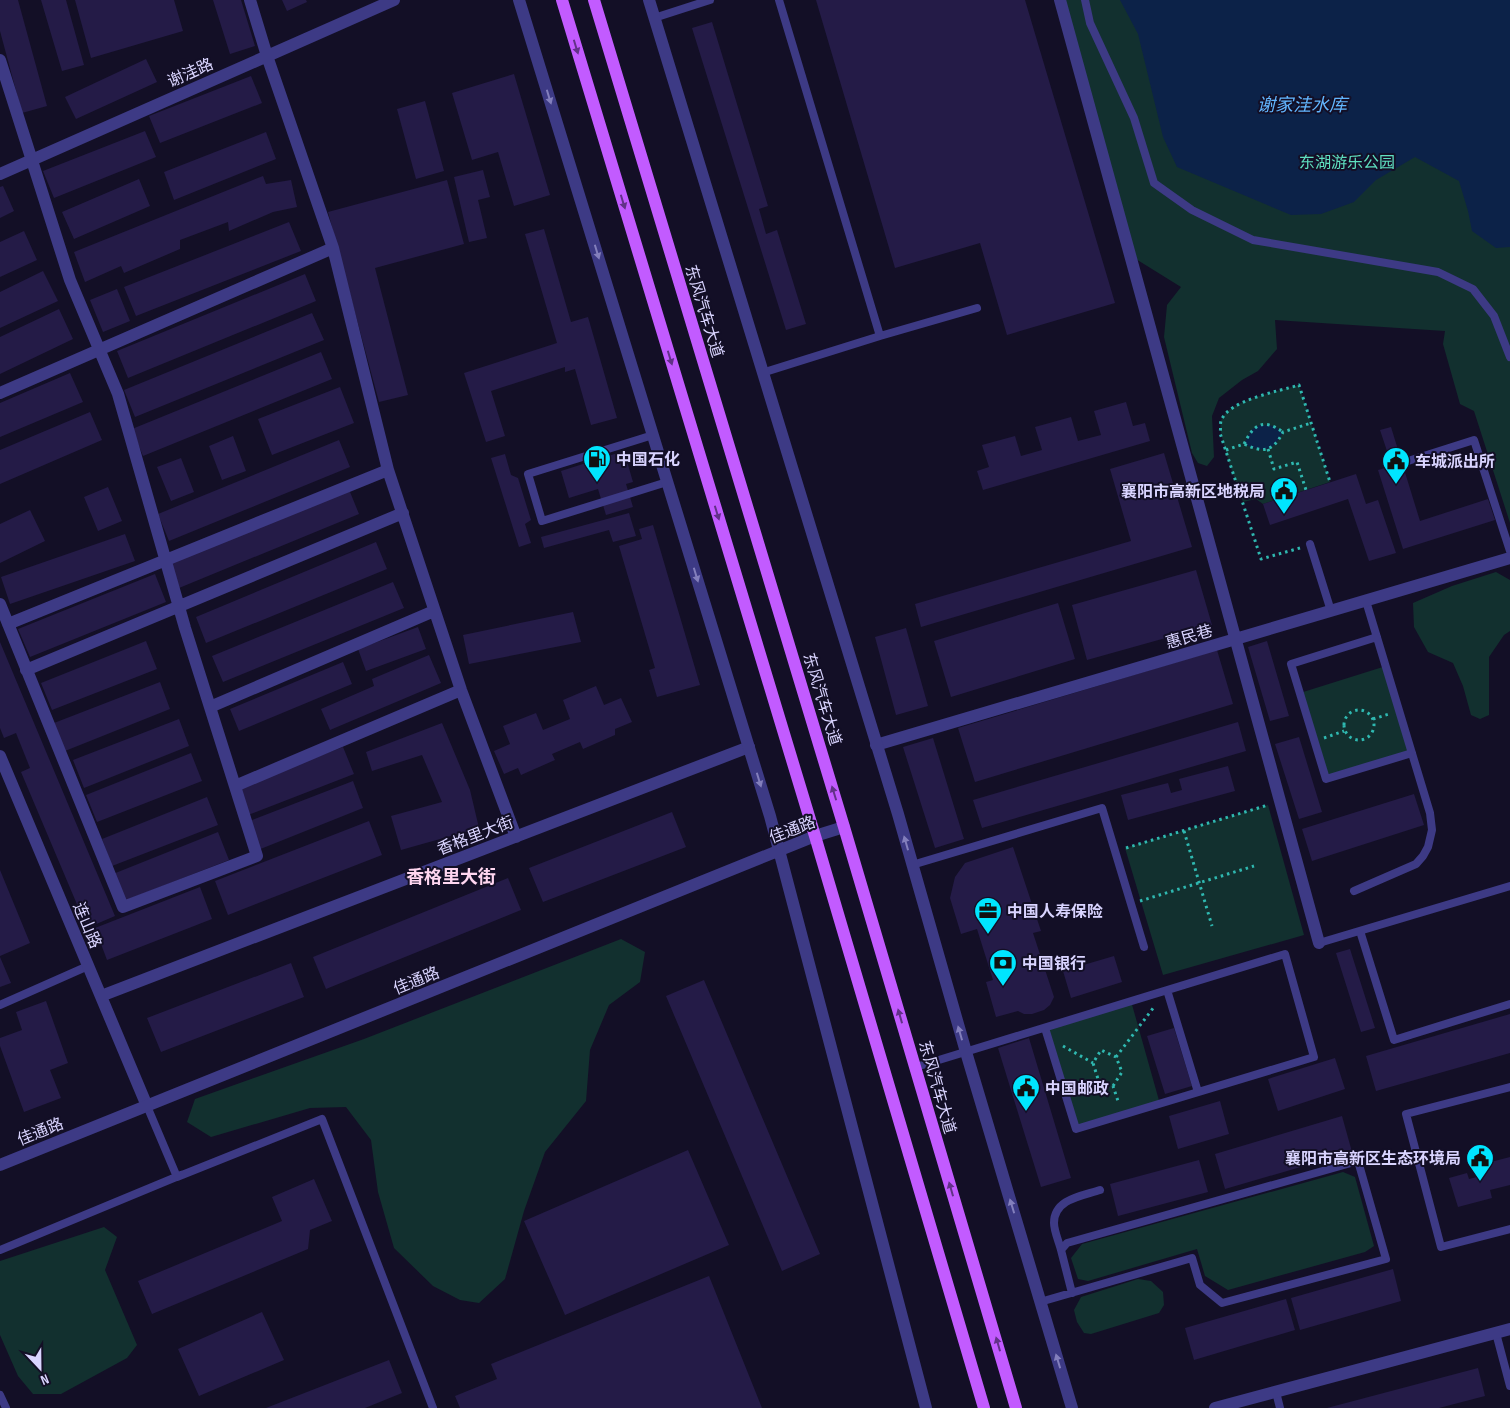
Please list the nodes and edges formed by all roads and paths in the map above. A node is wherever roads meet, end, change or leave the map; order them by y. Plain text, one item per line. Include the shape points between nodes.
1 (250, 0) edge
2 (394, 0) edge
3 (520, 0) edge
4 (562, 0) edge
5 (594, 0) edge
6 (648, 0) edge
7 (710, 0) edge
8 (779, 0) edge
9 (1060, 0) edge
10 (1085, 0) edge
11 (654, 18) junction
12 (267, 56) junction
13 (0, 60) edge
14 (32, 160) junction
15 (0, 174) edge
16 (333, 248) junction
17 (977, 308) dead end
18 (880, 336) junction
19 (100, 350) junction
20 (1510, 357) edge
21 (762, 373) junction
22 (0, 393) edge
23 (1311, 423) junction
24 (1283, 432) junction
25 (653, 435) junction
26 (1244, 444) junction
27 (1268, 449) junction
28 (1226, 450) junction
29 (1408, 461) dead end
30 (388, 470) junction
31 (667, 482) junction
32 (1330, 482) dead end
33 (1306, 490) dead end
34 (403, 513) junction
35 (1310, 544) joint
36 (1510, 551) edge
37 (1510, 558) edge
38 (166, 560) junction
39 (1366, 601) junction
40 (0, 604) edge
41 (180, 607) junction
42 (434, 611) junction
43 (1332, 611) junction
44 (8, 624) junction
45 (1377, 637) junction
46 (1237, 639) junction
47 (26, 670) junction
48 (461, 690) junction
49 (210, 707) junction
50 (1399, 711) junction
51 (1372, 719) junction
52 (1344, 731) junction
53 (1314, 741) junction
54 (876, 745) junction
55 (749, 747) junction
56 (1412, 753) junction
57 (0, 756) edge
58 (235, 786) junction
59 (1281, 801) junction
60 (844, 827) junction
61 (1184, 831) junction
62 (815, 836) junction
63 (516, 837) junction
64 (1126, 848) dead end
65 (779, 851) junction
66 (912, 865) junction
67 (1254, 866) dead end
68 (1198, 883) junction
69 (1510, 886) edge
70 (1354, 891) dead end
71 (1140, 901) dead end
72 (1212, 926) dead end
73 (1360, 931) junction
74 (1320, 944) joint
75 (1144, 947) dead end
76 (88, 966) junction
77 (1167, 990) junction
78 (101, 996) junction
79 (1510, 1004) edge
80 (0, 1005) edge
81 (1045, 1028) junction
82 (1048, 1037) junction
83 (966, 1052) junction
84 (1116, 1057) junction
85 (1093, 1063) junction
86 (916, 1067) junction
87 (1113, 1086) junction
88 (1510, 1087) edge
89 (1198, 1092) junction
90 (147, 1106) junction
91 (1122, 1116) junction
92 (0, 1165) edge
93 (183, 1174) junction
94 (1100, 1190) dead end
95 (1510, 1229) edge
96 (0, 1250) edge
97 (1061, 1250) junction
98 (1072, 1293) junction
99 (1040, 1302) junction
100 (1510, 1329) edge
101 (1496, 1333) junction
102 (1508, 1372) edge
103 (1510, 1386) edge
104 (1276, 1392) junction
105 (0, 1395) edge
106 (1248, 1404) edge
107 (6, 1408) edge
108 (433, 1408) edge
109 (926, 1408) edge
110 (984, 1408) edge
111 (1016, 1408) edge
112 (1072, 1408) edge
113 (1215, 1408) edge
114 (1280, 1408) edge

1 - 12 street
2 - 12 street, 谢洼路
3 -> 25 street
4 -> 62 main road
60 -> 5 main road, 东风汽车大道
6 - 11 street
7 - 11 lane
8 - 18 lane
9 - 46 street
10 - 20 lane via 1090,23 1134,118 1154,183 1192,210 1253,240 1438,272 1472,289 1494,316
11 - 21 street
12 - 14 street, 谢洼路
12 - 16 street
13 - 14 street
14 - 15 street, 谢洼路
14 - 19 street via 70,280
16 - 19 street
16 - 30 street
17 - 18 lane
18 - 21 lane
19 - 22 street
19 - 38 street via 118,394
21 - 54 street
23 - 24 path
23 - 28 path via 1299,385 1249,400 1230,409 1221,420 1220,433
23 - 32 path
24 - 26 path via 1274,426 1260,425 1251,430
24 - 27 path
25 - 31 street
25 - 31 lane via 528,474 542,521
26 - 27 path via 1257,450
26 - 28 path
27 - 33 path via 1274,469 1297,462
28 - 35 path via 1261,560
29 - 36 lane via 1474,440
30 - 34 street
30 - 38 street
31 -> 55 street
34 - 41 street
34 - 42 street
35 - 43 lane
37 - 39 street, 惠民巷
38 - 41 street
38 - 44 street
39 - 43 street, 惠民巷
39 - 45 lane
40 - 44 street
41 - 47 street
41 - 49 street
42 - 48 street
42 - 49 street
43 - 46 street, 惠民巷
44 - 47 street
45 - 50 lane
45 - 53 lane via 1291,664
46 - 54 street, 惠民巷
46 - 59 street
47 - 58 street via 123,907 257,856
48 - 58 street
48 - 63 street
49 - 58 street
50 - 51 path
50 - 56 lane
51 - 52 path via 1366,712 1355,710 1346,716
51 - 52 path via 1374,729 1365,739 1350,738
52 - 53 path
53 - 56 lane via 1326,779
66 -> 54 street
55 - 63 street, 香格里大街
55 -> 65 street
56 - 70 lane via 1430,813 1432,830 1428,847 1416,864
57 - 76 street, 连山路
59 - 61 path
59 - 74 street
60 - 62 street, 佳通路
86 -> 60 main road, 东风汽车大道
61 - 64 path
61 - 68 path
62 - 65 street, 佳通路
62 - 110 main road
63 - 78 street, 香格里大街
65 - 90 street, 佳通路
65 - 109 street
66 - 75 lane via 1102,808
83 -> 66 street
67 - 68 path
68 - 71 path
68 - 72 path
69 - 73 lane
73 - 74 lane
73 - 79 lane via 1394,1040
76 - 78 street, 连山路
76 - 80 lane
77 - 81 lane
77 - 84 path
77 - 89 lane
77 - 89 lane via 1285,954 1314,1057
78 - 90 street, 连山路
81 - 82 lane
81 - 83 lane
82 - 85 path
82 - 91 lane via 1076,1129
83 - 86 lane
99 -> 83 street
84 - 85 path via 1101,1050
84 - 87 path via 1122,1072
85 - 87 path via 1098,1079
111 -> 86 main road, 东风汽车大道
87 - 91 path
88 - 95 lane via 1406,1114 1441,1246
89 - 91 lane
90 - 92 street, 佳通路
90 - 93 lane via 177,1177
93 - 96 lane
93 - 108 lane via 322,1119
94 - 97 lane via 1066,1201 1056,1212 1054,1223
97 - 98 lane
97 - 98 lane via 1067,1243 1358,1161 1386,1259 1222,1303 1200,1285 1192,1258
98 - 99 lane
112 -> 99 street
100 - 101 street
101 - 102 lane
101 - 104 street
102 - 103 lane
104 - 106 street
104 - 114 lane
105 - 107 lane
106 - 113 street

